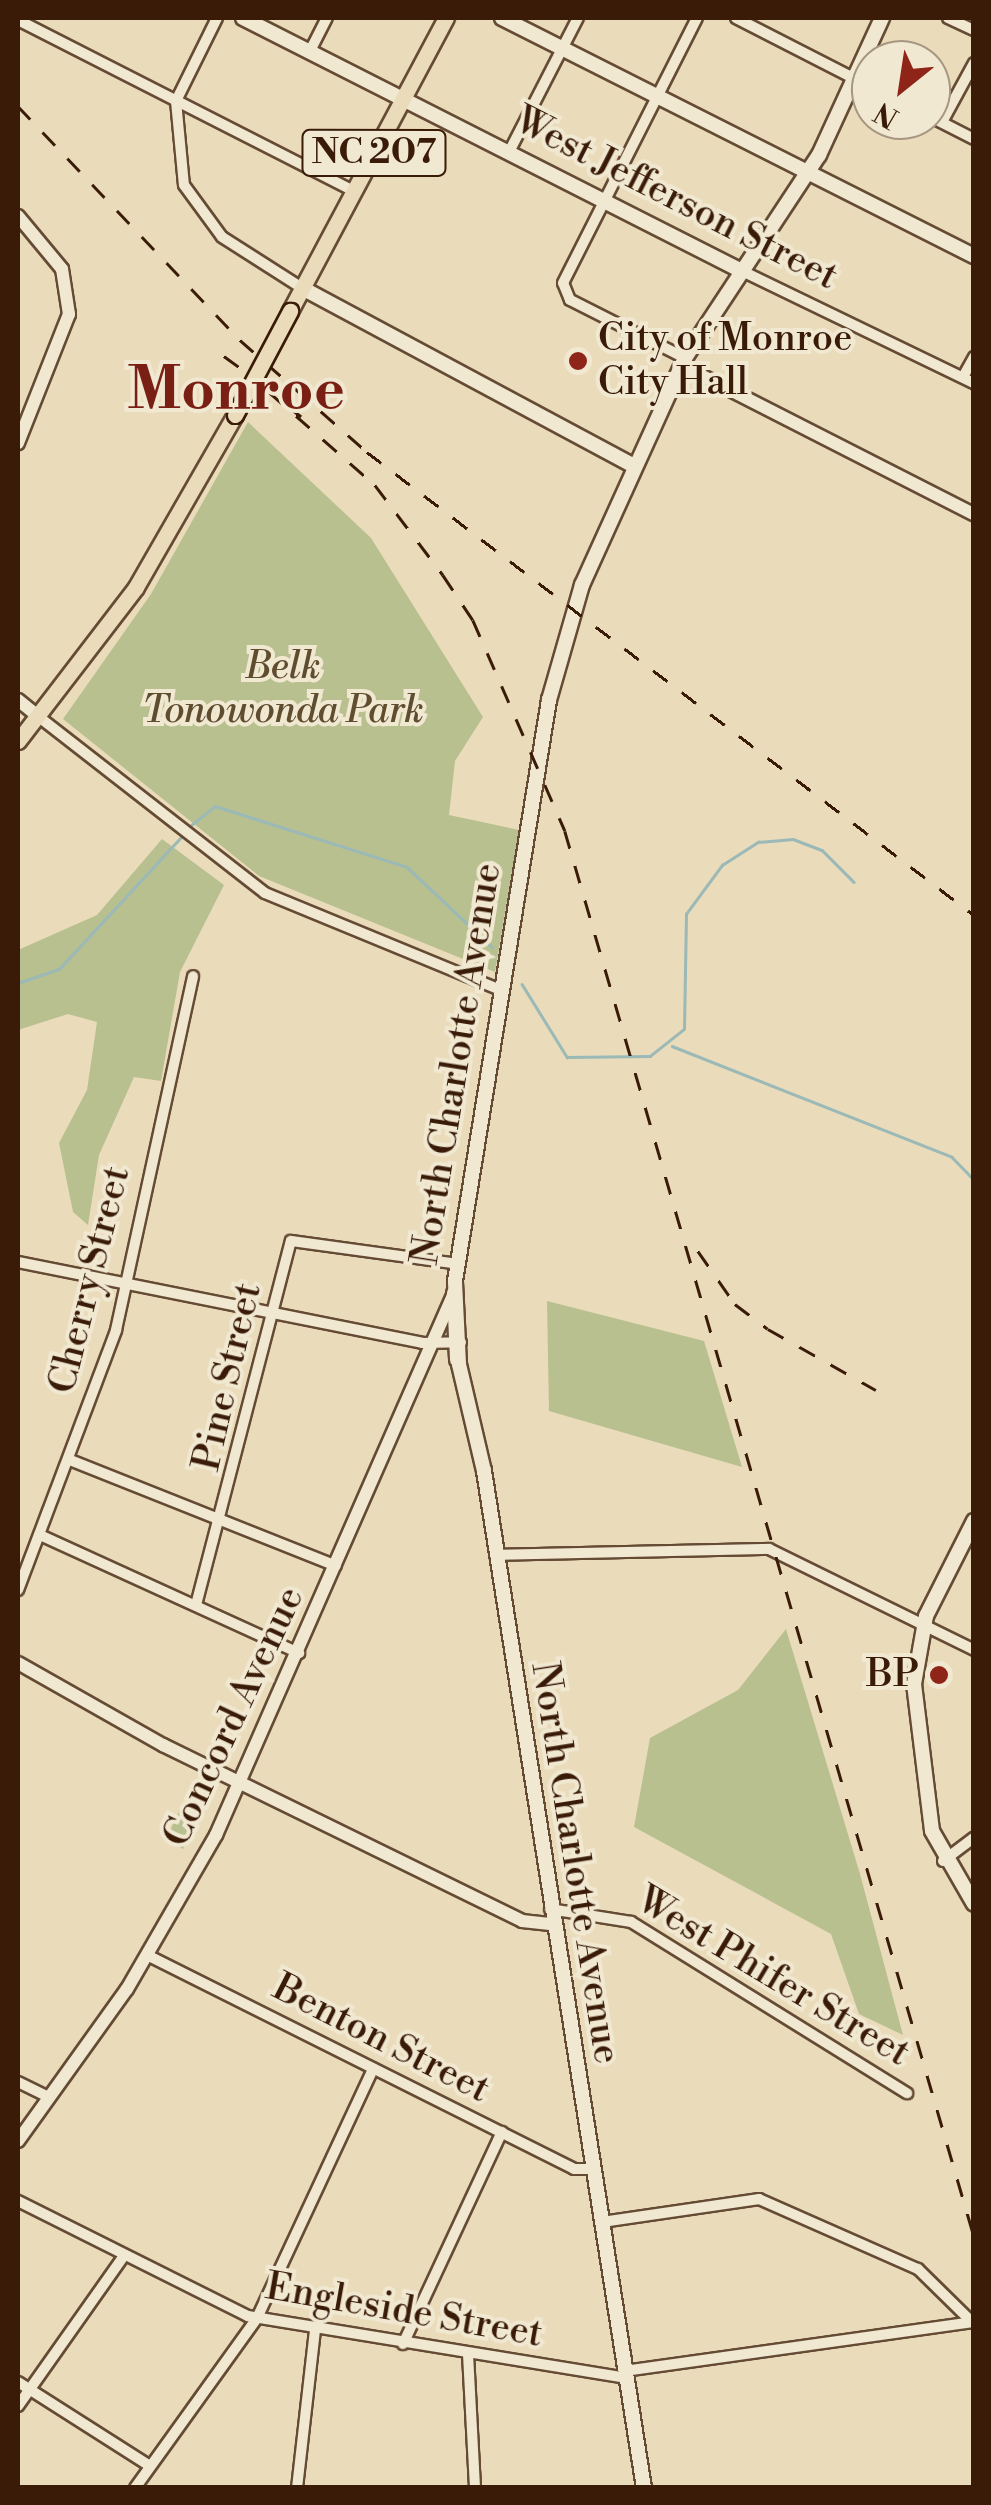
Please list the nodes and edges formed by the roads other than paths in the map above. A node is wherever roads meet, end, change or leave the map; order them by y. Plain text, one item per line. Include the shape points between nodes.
1 (217, 18) edge
2 (243, 18) edge
3 (327, 18) edge
4 (446, 18) edge
5 (502, 18) edge
6 (578, 18) edge
7 (697, 18) edge
8 (736, 18) edge
9 (948, 18) edge
10 (18, 20) edge
11 (974, 30) edge
12 (562, 48) junction
13 (310, 51) junction
14 (974, 63) edge
15 (851, 77) edge
16 (657, 96) junction
17 (403, 98) junction
18 (951, 98) edge
19 (176, 102) junction
20 (851, 106) edge
21 (951, 128) edge
22 (974, 139) edge
23 (509, 152) junction
24 (808, 174) junction
25 (354, 191) junction
26 (605, 201) junction
27 (18, 216) edge
28 (974, 256) edge
29 (740, 270) junction
30 (302, 288) junction
31 (974, 357) edge
32 (683, 362) junction
33 (968, 380) edge
34 (18, 443) edge
35 (632, 465) junction
36 (974, 514) edge
37 (18, 700) edge
38 (39, 717) junction
39 (18, 741) edge
40 (193, 976) dead end
41 (500, 990) junction
42 (18, 1262) edge
43 (458, 1264) junction
44 (125, 1280) junction
45 (454, 1293) junction
46 (273, 1310) junction
47 (456, 1343) junction
48 (433, 1344) junction
49 (70, 1460) junction
50 (224, 1521) junction
51 (974, 1521) edge
52 (40, 1535) junction
53 (494, 1555) junction
54 (336, 1566) junction
55 (18, 1590) edge
56 (196, 1605) junction
57 (924, 1622) junction
58 (974, 1650) edge
59 (300, 1653) junction
60 (18, 1663) edge
61 (242, 1782) junction
62 (974, 1838) edge
63 (943, 1860) junction
64 (974, 1904) edge
65 (549, 1917) junction
66 (148, 1955) junction
67 (373, 2068) junction
68 (18, 2082) edge
69 (908, 2093) dead end
70 (50, 2097) junction
71 (502, 2132) junction
72 (18, 2141) edge
73 (590, 2168) junction
74 (18, 2201) edge
75 (602, 2222) junction
76 (124, 2256) junction
77 (257, 2318) junction
78 (973, 2322) edge
79 (315, 2331) junction
80 (403, 2344) junction
81 (468, 2354) junction
82 (625, 2374) junction
83 (18, 2382) edge
84 (30, 2389) junction
85 (18, 2406) edge
86 (150, 2466) junction
87 (134, 2488) edge
88 (297, 2488) edge
89 (474, 2488) edge
90 (644, 2488) edge

1 - 19 street
2 - 13 main road, West Jefferson Street
3 - 13 street
4 - 17 main road, NC 207
5 - 12 main road
6 - 12 street
7 - 16 street
8 - 15 street
9 - 11 street
10 - 19 street
12 - 16 main road
12 - 23 street
13 - 17 main road, West Jefferson Street
14 - 18 street
16 - 24 main road
16 - 26 street
17 - 23 main road, West Jefferson Street
17 - 25 main road, NC 207
19 - 25 street
19 - 30 street via 176,155 196,205 234,246
20 - 24 main road, North Charlotte Avenue
21 - 22 street
23 - 26 main road, West Jefferson Street
24 - 28 main road
24 - 29 main road, North Charlotte Avenue
25 - 30 main road, NC 207
26 - 29 main road, West Jefferson Street
26 - 32 street via 563,283 567,296
27 - 34 street via 62,269 69,314
29 - 32 main road, North Charlotte Avenue
29 - 33 street, West Jefferson Street
30 - 35 main road
30 - 38 main road, NC 207, bridge via 156,557
31 - 33 street
32 - 35 main road, North Charlotte Avenue
32 - 36 street
35 - 41 main road, North Charlotte Avenue via 560,656
37 - 38 street
38 - 39 main road, NC 207
38 - 41 street via 207,852 284,902
40 - 44 street, Cherry Street
41 - 43 main road, North Charlotte Avenue
42 - 44 street
43 - 45 main road, North Charlotte Avenue
43 - 46 street, Pine Street via 294,1238
44 - 46 street
44 - 49 street, Cherry Street
45 - 47 main road, North Charlotte Avenue
45 - 48 street, Concord Avenue
46 - 48 street
46 - 50 street, Pine Street
47 - 48 street
47 - 53 main road, North Charlotte Avenue
48 - 54 street, Concord Avenue
49 - 50 street
49 - 52 street, Cherry Street
50 - 54 street
50 - 56 street, Pine Street
51 - 57 main road
52 - 55 street, Cherry Street
52 - 56 street
53 - 57 street via 770,1549
53 - 65 main road, North Charlotte Avenue
54 - 59 street, Concord Avenue
56 - 59 street
57 - 58 street
57 - 63 main road via 914,1684 927,1810
59 - 61 street, Concord Avenue
60 - 61 street, West Phifer Street
61 - 65 street, West Phifer Street via 522,1921
61 - 66 street, Concord Avenue
62 - 63 street
63 - 64 main road
65 - 69 street, West Phifer Street via 599,1910 630,1922
65 - 73 main road, North Charlotte Avenue
66 - 67 street, Benton Street
66 - 70 street, Concord Avenue
67 - 71 street, Benton Street
67 - 77 street
68 - 70 street
70 - 72 street, Concord Avenue
71 - 73 street, Benton Street
71 - 80 street
73 - 75 main road, North Charlotte Avenue
74 - 76 street, Engleside Street
75 - 78 street via 759,2199 918,2269 953,2294
75 - 82 main road, North Charlotte Avenue
76 - 77 street, Engleside Street
76 - 84 street
77 - 79 street, Engleside Street
77 - 86 street
78 - 82 street, Engleside Street
79 - 80 street, Engleside Street
79 - 88 street
80 - 81 street, Engleside Street
81 - 82 street, Engleside Street
81 - 89 street
82 - 90 main road, North Charlotte Avenue
83 - 84 street
84 - 85 street
84 - 86 street
86 - 87 street

